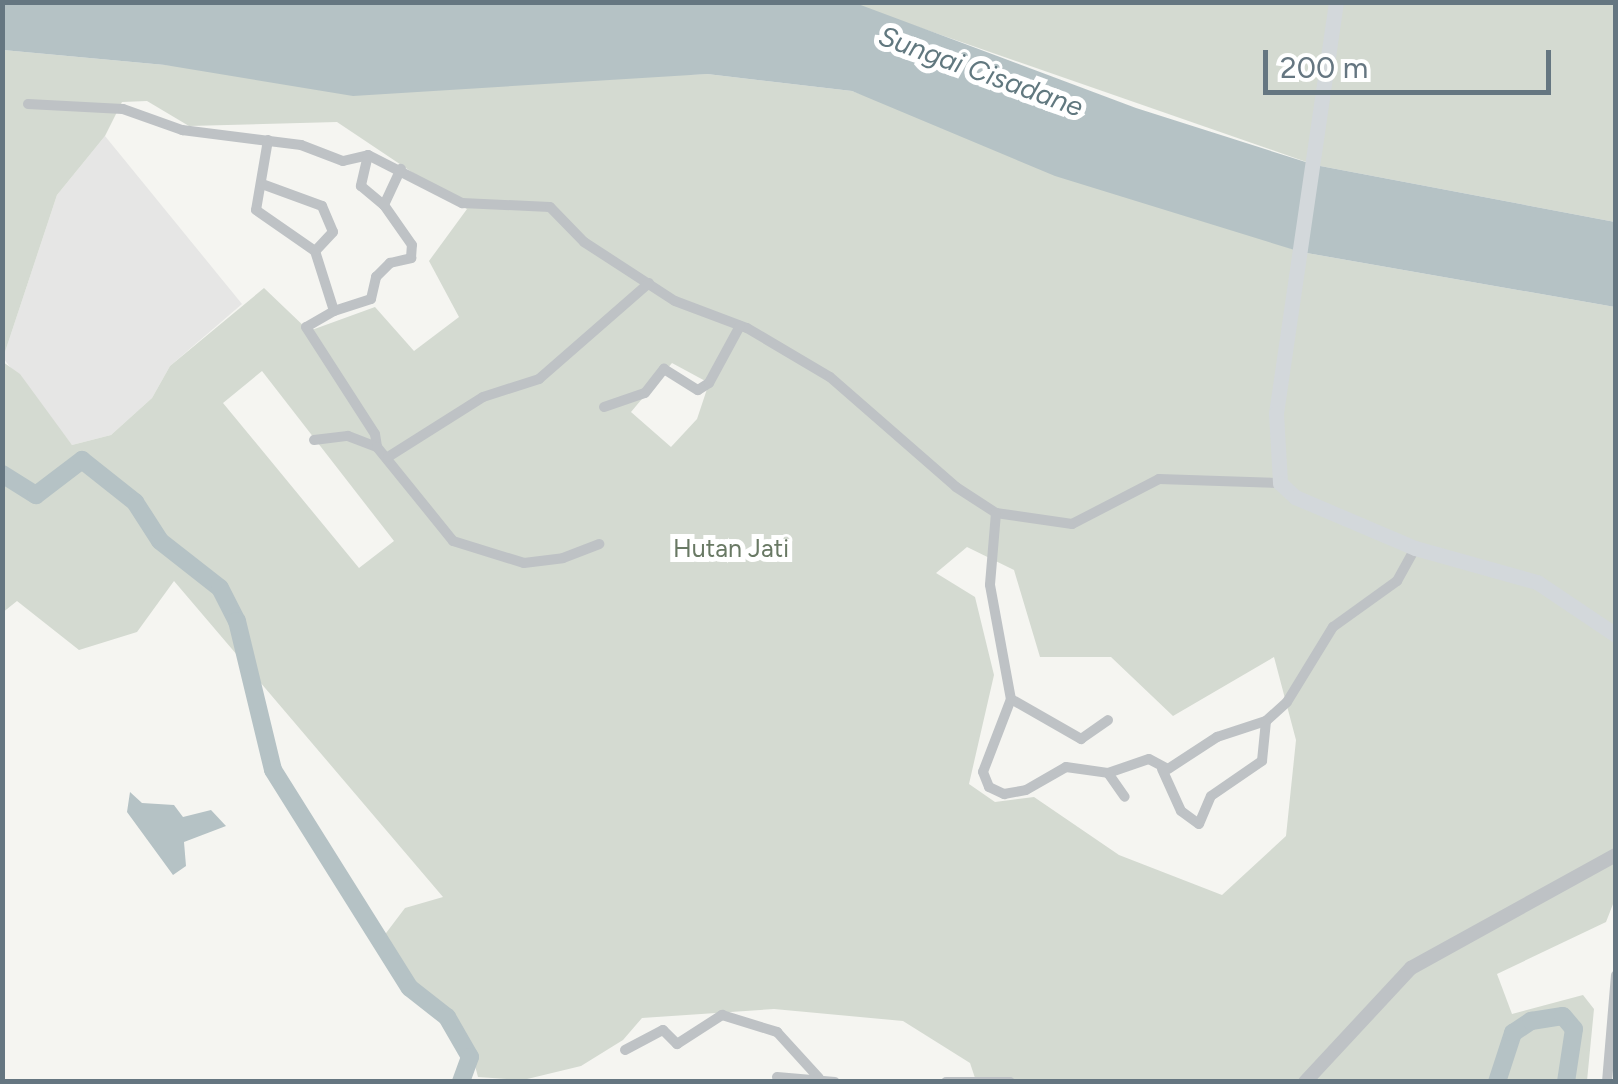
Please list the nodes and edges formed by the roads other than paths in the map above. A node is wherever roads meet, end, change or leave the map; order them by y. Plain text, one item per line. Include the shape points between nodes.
1 (1336, 2) edge
2 (28, 104) dead end
3 (268, 140) junction
4 (368, 155) junction
5 (400, 169) junction
6 (262, 184) junction
7 (384, 205) junction
8 (315, 251) junction
9 (649, 284) junction
10 (334, 311) junction
11 (740, 326) junction
12 (604, 407) dead end
13 (314, 440) dead end
14 (376, 447) junction
15 (388, 457) junction
16 (1280, 483) junction
17 (996, 513) junction
18 (599, 544) dead end
19 (1415, 548) junction
20 (1616, 635) edge
21 (1010, 699) junction
22 (1108, 720) dead end
23 (1266, 720) junction
24 (1162, 768) junction
25 (1108, 773) junction
26 (1125, 797) dead end
27 (1616, 855) edge
28 (1616, 975) edge
29 (624, 1050) dead end
30 (778, 1076) dead end
31 (819, 1078) junction
32 (835, 1082) edge
33 (946, 1082) edge
34 (1010, 1082) edge
35 (1304, 1082) edge
36 (1607, 1082) edge

1 - 16 main road via 1276,414
2 - 3 street via 123,109 182,130
3 - 4 street via 343,161
3 - 6 street
4 - 5 street
4 - 7 street via 360,186
5 - 7 street
5 - 9 street via 462,203 550,207 584,242
6 - 8 street via 256,210
6 - 8 street via 322,206 332,232
7 - 10 street via 412,244 411,258 390,263 376,278 371,299
8 - 10 street
9 - 11 street
9 - 15 street via 540,379 483,397
10 - 14 street via 306,327 375,434
11 - 12 street via 709,383 698,390 664,369 644,393
11 - 17 street via 830,377 944,477
13 - 14 street via 348,436
14 - 15 street
15 - 18 street via 453,541 524,563
16 - 17 street via 1158,479 1072,524
16 - 19 main road via 1295,497
17 - 21 street via 990,585
19 - 20 main road via 1536,582
19 - 23 street via 1397,581 1333,628 1287,702
21 - 22 street via 1080,739
21 - 25 street via 982,772 989,787 1004,794 1026,790 1066,767
23 - 24 street
23 - 24 street via 1262,761 1211,796 1199,824 1181,811
24 - 25 street via 1149,760
25 - 26 street
27 - 35 street via 1411,968
28 - 36 street
29 - 31 street via 662,1030 677,1044 722,1014 777,1032
30 - 31 street
31 - 32 street
33 - 34 street

